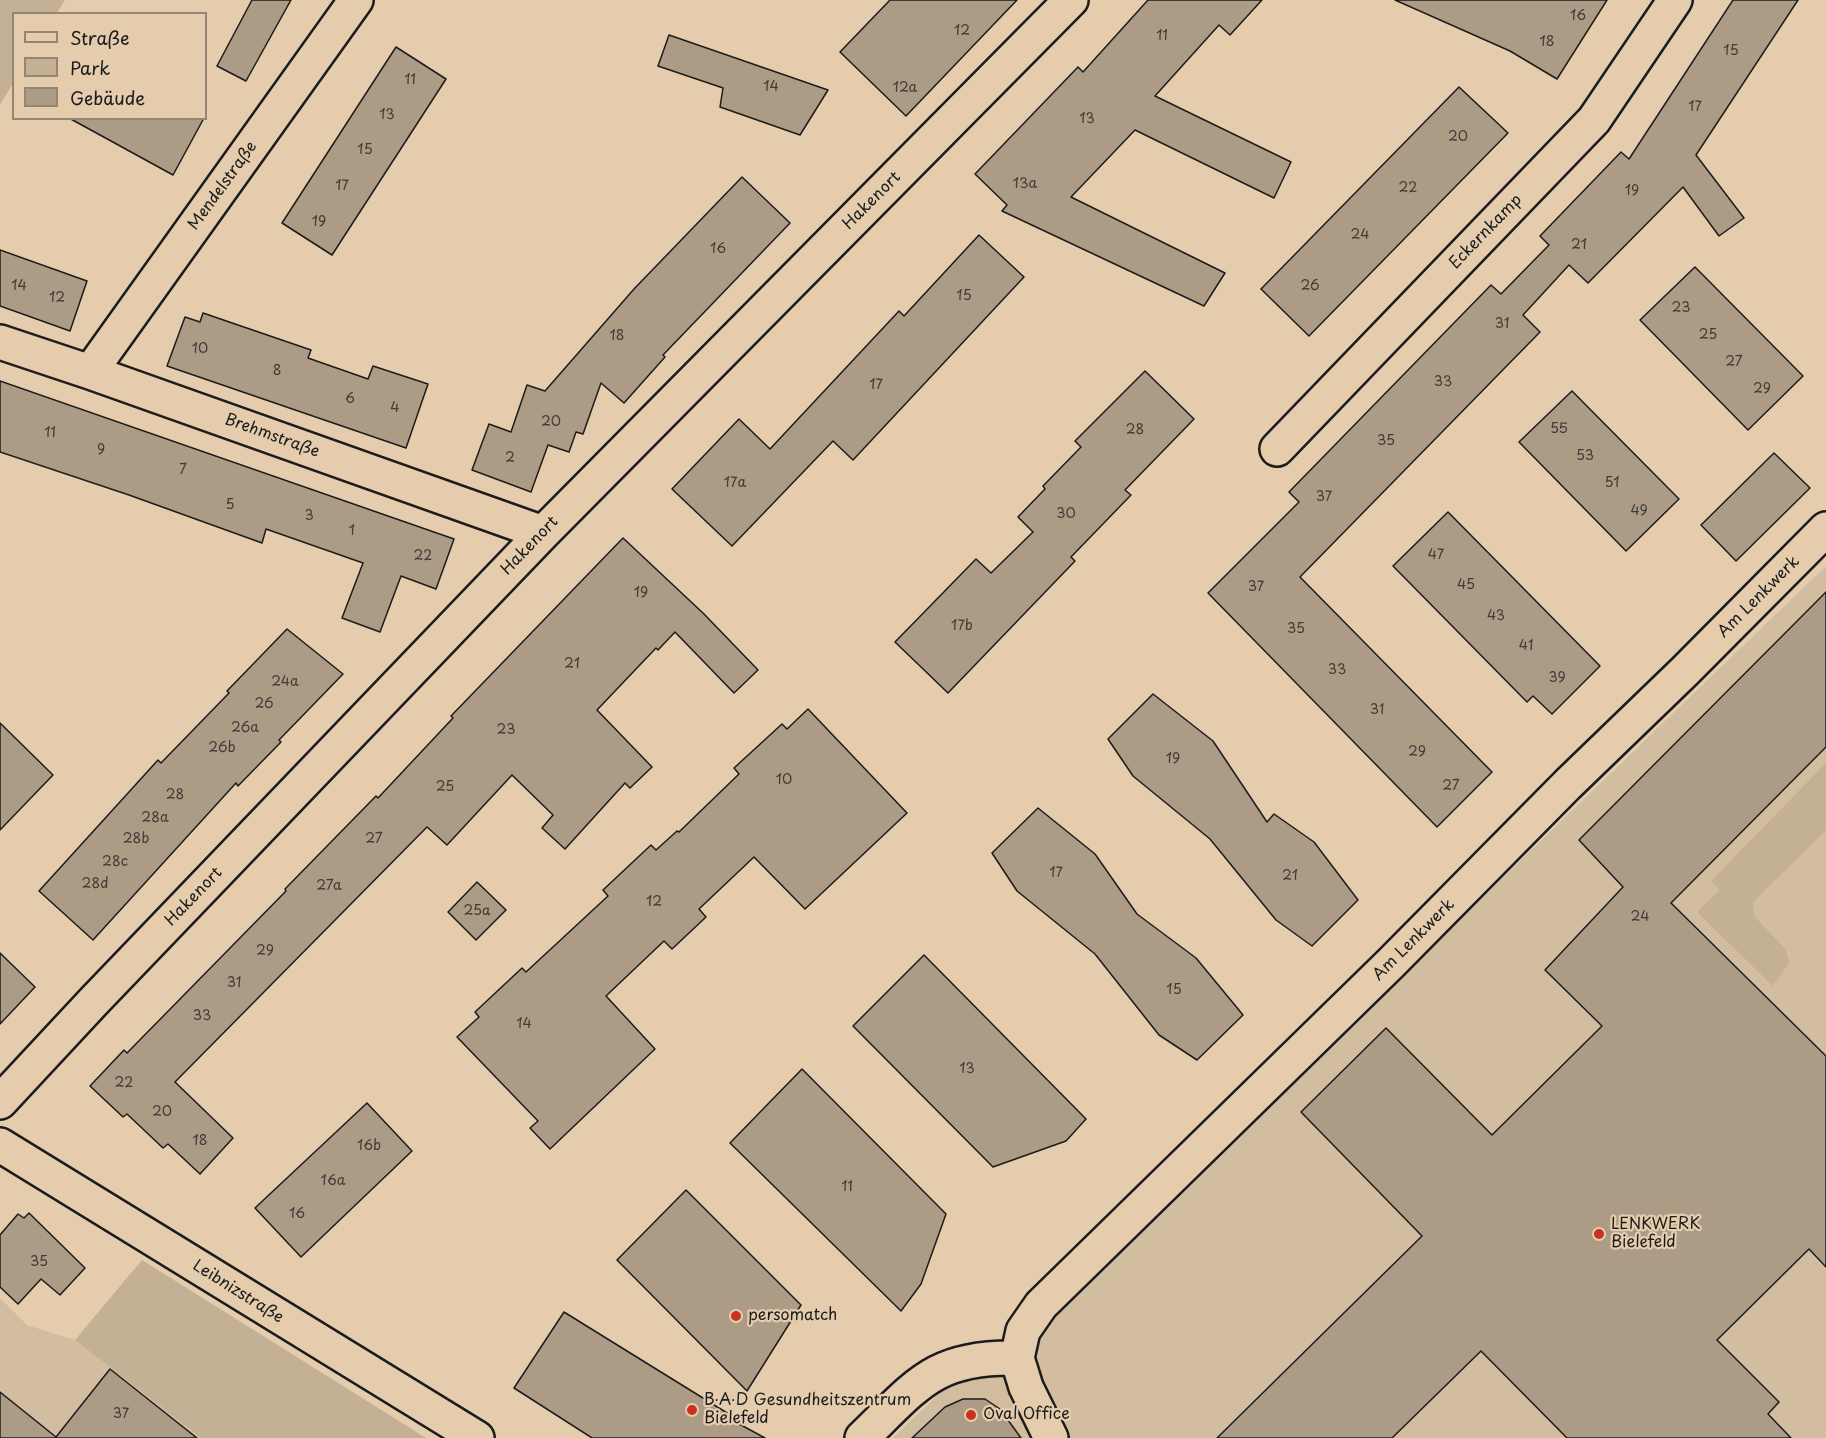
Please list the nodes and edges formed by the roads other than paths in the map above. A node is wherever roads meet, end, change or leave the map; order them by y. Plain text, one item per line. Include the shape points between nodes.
1 (356, 0) edge
2 (1071, 0) edge
3 (1675, 0) edge
4 (0, 342) edge
5 (90, 372) junction
6 (1277, 449) dead end
7 (1826, 529) edge
8 (543, 533) junction
9 (0, 1102) edge
10 (0, 1145) edge
11 (1017, 1358) junction
12 (477, 1438) edge
13 (862, 1438) edge
14 (1051, 1438) edge

1 - 5 street, Mendelstraße
2 - 8 street, Hakenort
3 - 6 street, Eckernkamp via 1594,120
4 - 5 street, Brehmstraße
5 - 8 street, Brehmstraße
7 - 11 street, Am Lenkwerk via 1041,1305 1023,1330
8 - 9 street, Hakenort
10 - 12 street, Leibnizstraße
11 - 13 street via 989,1357 933,1373
11 - 14 street via 1026,1387

